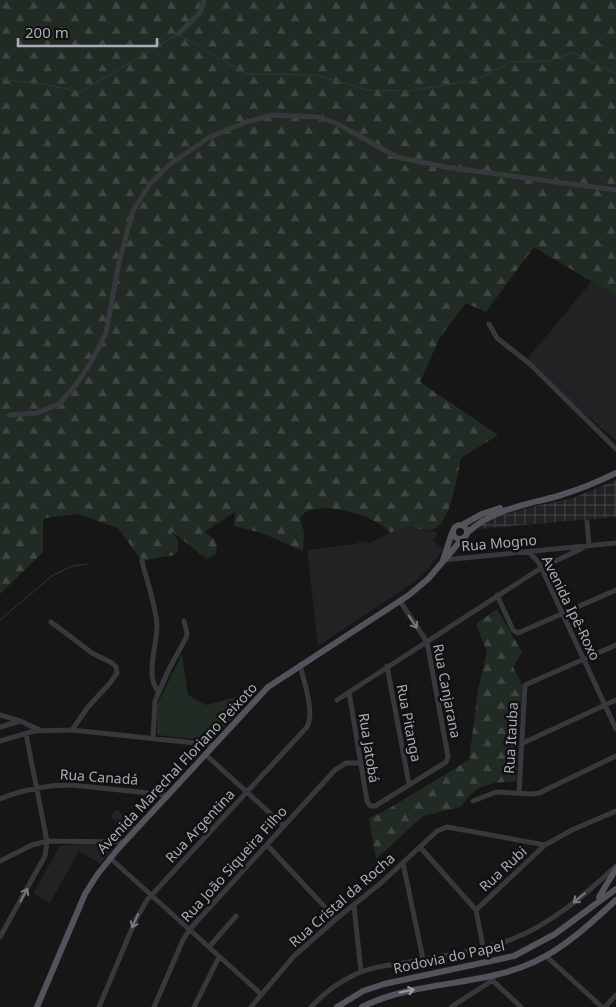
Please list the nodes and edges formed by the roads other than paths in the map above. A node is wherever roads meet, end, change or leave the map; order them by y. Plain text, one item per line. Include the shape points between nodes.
1 (616, 190) edge
2 (489, 324) dead end
3 (9, 416) dead end
4 (616, 449) edge
5 (615, 472) edge
6 (514, 507) junction
7 (587, 522) dead end
8 (462, 525) junction
9 (452, 533) junction
10 (464, 538) junction
11 (616, 543) edge
12 (448, 544) junction
13 (589, 545) junction
14 (529, 552) junction
15 (443, 560) junction
16 (142, 561) dead end
17 (541, 568) junction
18 (616, 590) edge
19 (498, 594) junction
20 (400, 601) junction
21 (562, 614) junction
22 (184, 620) dead end
23 (51, 622) dead end
24 (427, 642) junction
25 (616, 645) edge
26 (584, 660) junction
27 (300, 665) junction
28 (387, 666) junction
29 (158, 691) junction
30 (348, 692) junction
31 (337, 700) dead end
32 (616, 700) edge
33 (604, 705) junction
34 (0, 715) edge
35 (20, 721) junction
36 (0, 727) edge
37 (616, 729) edge
38 (40, 730) junction
39 (72, 730) junction
40 (26, 734) junction
41 (152, 738) junction
42 (0, 741) edge
43 (523, 743) junction
44 (214, 745) junction
45 (205, 754) junction
46 (616, 756) edge
47 (359, 763) junction
48 (409, 784) junction
49 (36, 787) junction
50 (247, 792) junction
51 (520, 793) junction
52 (168, 794) junction
53 (0, 800) edge
54 (473, 801) dead end
55 (616, 811) edge
56 (284, 826) junction
57 (47, 841) junction
58 (125, 842) junction
59 (545, 845) junction
60 (267, 846) junction
61 (420, 847) junction
62 (110, 858) junction
63 (0, 861) edge
64 (403, 863) junction
65 (616, 867) edge
66 (616, 889) edge
67 (152, 895) junction
68 (616, 900) edge
69 (354, 906) junction
70 (588, 909) junction
71 (476, 910) junction
72 (236, 916) dead end
73 (336, 919) junction
74 (190, 929) junction
75 (0, 937) edge
76 (209, 947) junction
77 (483, 947) junction
78 (546, 956) junction
79 (219, 957) junction
80 (423, 959) junction
81 (361, 972) junction
82 (490, 978) junction
83 (261, 994) junction
84 (616, 995) edge
85 (37, 1007) edge
86 (99, 1007) edge
87 (154, 1007) edge
88 (194, 1007) edge
89 (251, 1007) edge
90 (311, 1007) edge
91 (337, 1007) edge
92 (362, 1007) edge
93 (451, 1007) edge
94 (521, 1007) edge
95 (604, 1007) edge

1 - 3 street via 445,167 397,157 336,122 318,117 272,116 246,122 208,138 169,165 150,184 133,211 119,262 106,334 91,362 59,404 36,413
2 - 4 street via 497,338 530,364
5 - 6 main road, Avenida Marechal Floriano Peixoto via 567,493
6 - 8 main road, Avenida Marechal Floriano Peixoto via 492,510
6 - 10 main road, Avenida Marechal Floriano Peixoto via 475,525
7 - 13 street
8 - 9 main road via 454,527
8 - 10 main road via 465,528
9 - 10 main road via 455,538
9 - 12 main road, Avenida Marechal Floriano Peixoto
10 - 12 main road
10 - 15 main road, Avenida Marechal Floriano Peixoto
11 - 13 street, Rua Mogno
12 - 15 main road, Avenida Marechal Floriano Peixoto
13 - 14 street, Rua Mogno
13 - 17 street
14 - 15 street, Rua Mogno
14 - 17 street, Avenida Ipê-Roxo
15 - 20 main road, Avenida Marechal Floriano Peixoto via 422,584
16 - 29 street via 156,615 152,677
17 - 19 street
17 - 21 street, Avenida Ipê-Roxo
18 - 21 street
19 - 21 street via 516,633
19 - 24 street
20 -> 24 street, Rua Canjarana
20 - 27 main road, Avenida Marechal Floriano Peixoto
21 - 26 street, Avenida Ipê-Roxo
22 - 29 street via 186,638
23 - 39 street via 116,667 117,673 110,684 88,706
24 - 28 street
24 - 48 street, Rua Canjarana via 448,757 446,762
25 - 26 street
26 - 33 street, Avenida Ipê-Roxo
26 - 43 street, Rua Itauba via 525,685
27 - 44 main road, Avenida Marechal Floriano Peixoto via 268,687
27 - 50 street, Rua Argentina via 310,709 309,722
28 - 30 street
28 - 48 street, Rua Pitanga
29 - 41 street
30 - 31 street
30 - 47 street, Rua Jatobá
32 - 33 street
33 - 37 street, Avenida Ipê-Roxo
33 - 43 street
34 - 35 street
35 - 36 street
35 - 38 street
38 - 39 street
38 - 40 street
39 - 41 street
40 - 42 street
40 - 49 street
41 - 44 street
43 - 51 street, Rua Itauba
44 - 45 main road, Avenida Marechal Floriano Peixoto
45 - 50 street
45 - 52 main road, Avenida Marechal Floriano Peixoto
46 - 51 street via 546,790
47 - 48 street, Rua Jatobá via 370,806
47 - 56 street, Rua João Siqueira Filho via 339,766
49 - 52 street, Rua Canadá via 72,785
49 - 53 street, Rua Canadá
49 - 57 street
50 - 56 street
50 - 67 street, Rua Argentina
51 - 54 street via 496,792
52 - 58 main road, Avenida Marechal Floriano Peixoto
55 - 59 street, Rua Rubi
56 - 60 street, Rua João Siqueira Filho
57 - 58 street
57 - 63 street
75 -> 57 street via 45,856
58 - 62 main road, Avenida Marechal Floriano Peixoto
59 - 61 street, Rua Cristal da Rocha via 447,827
59 - 71 street, Rua Rubi
60 - 73 street
60 - 74 street, Rua João Siqueira Filho
61 - 64 street, Rua Cristal da Rocha
61 - 71 street
62 - 67 street
62 - 85 main road, Avenida Marechal Floriano Peixoto via 85,894
64 - 69 street, Rua Cristal da Rocha
64 - 80 street
65 - 70 main road, Rodovia do Papel via 603,892
65 -> 77 street via 546,923 517,937
66 - 70 main road, Rodovia do Papel
67 - 74 street
67 -> 86 street, Rua Argentina via 136,919
68 - 78 main road
69 - 73 street, Rua Cristal da Rocha
69 - 81 street
70 - 91 main road, Rodovia do Papel via 555,934 514,956 391,982 363,991
71 - 77 street
72 - 76 street
73 - 83 street, Rua Cristal da Rocha via 294,956
74 - 76 street
74 - 87 street, Rua João Siqueira Filho
76 - 79 street
77 - 80 street
78 - 82 main road
78 - 95 street
79 - 83 street
79 - 88 street
80 - 81 street
81 - 90 street via 331,989
92 -> 82 main road via 397,993
82 - 93 street
82 - 94 street
83 - 89 street, Rua Cristal da Rocha
84 - 95 street

